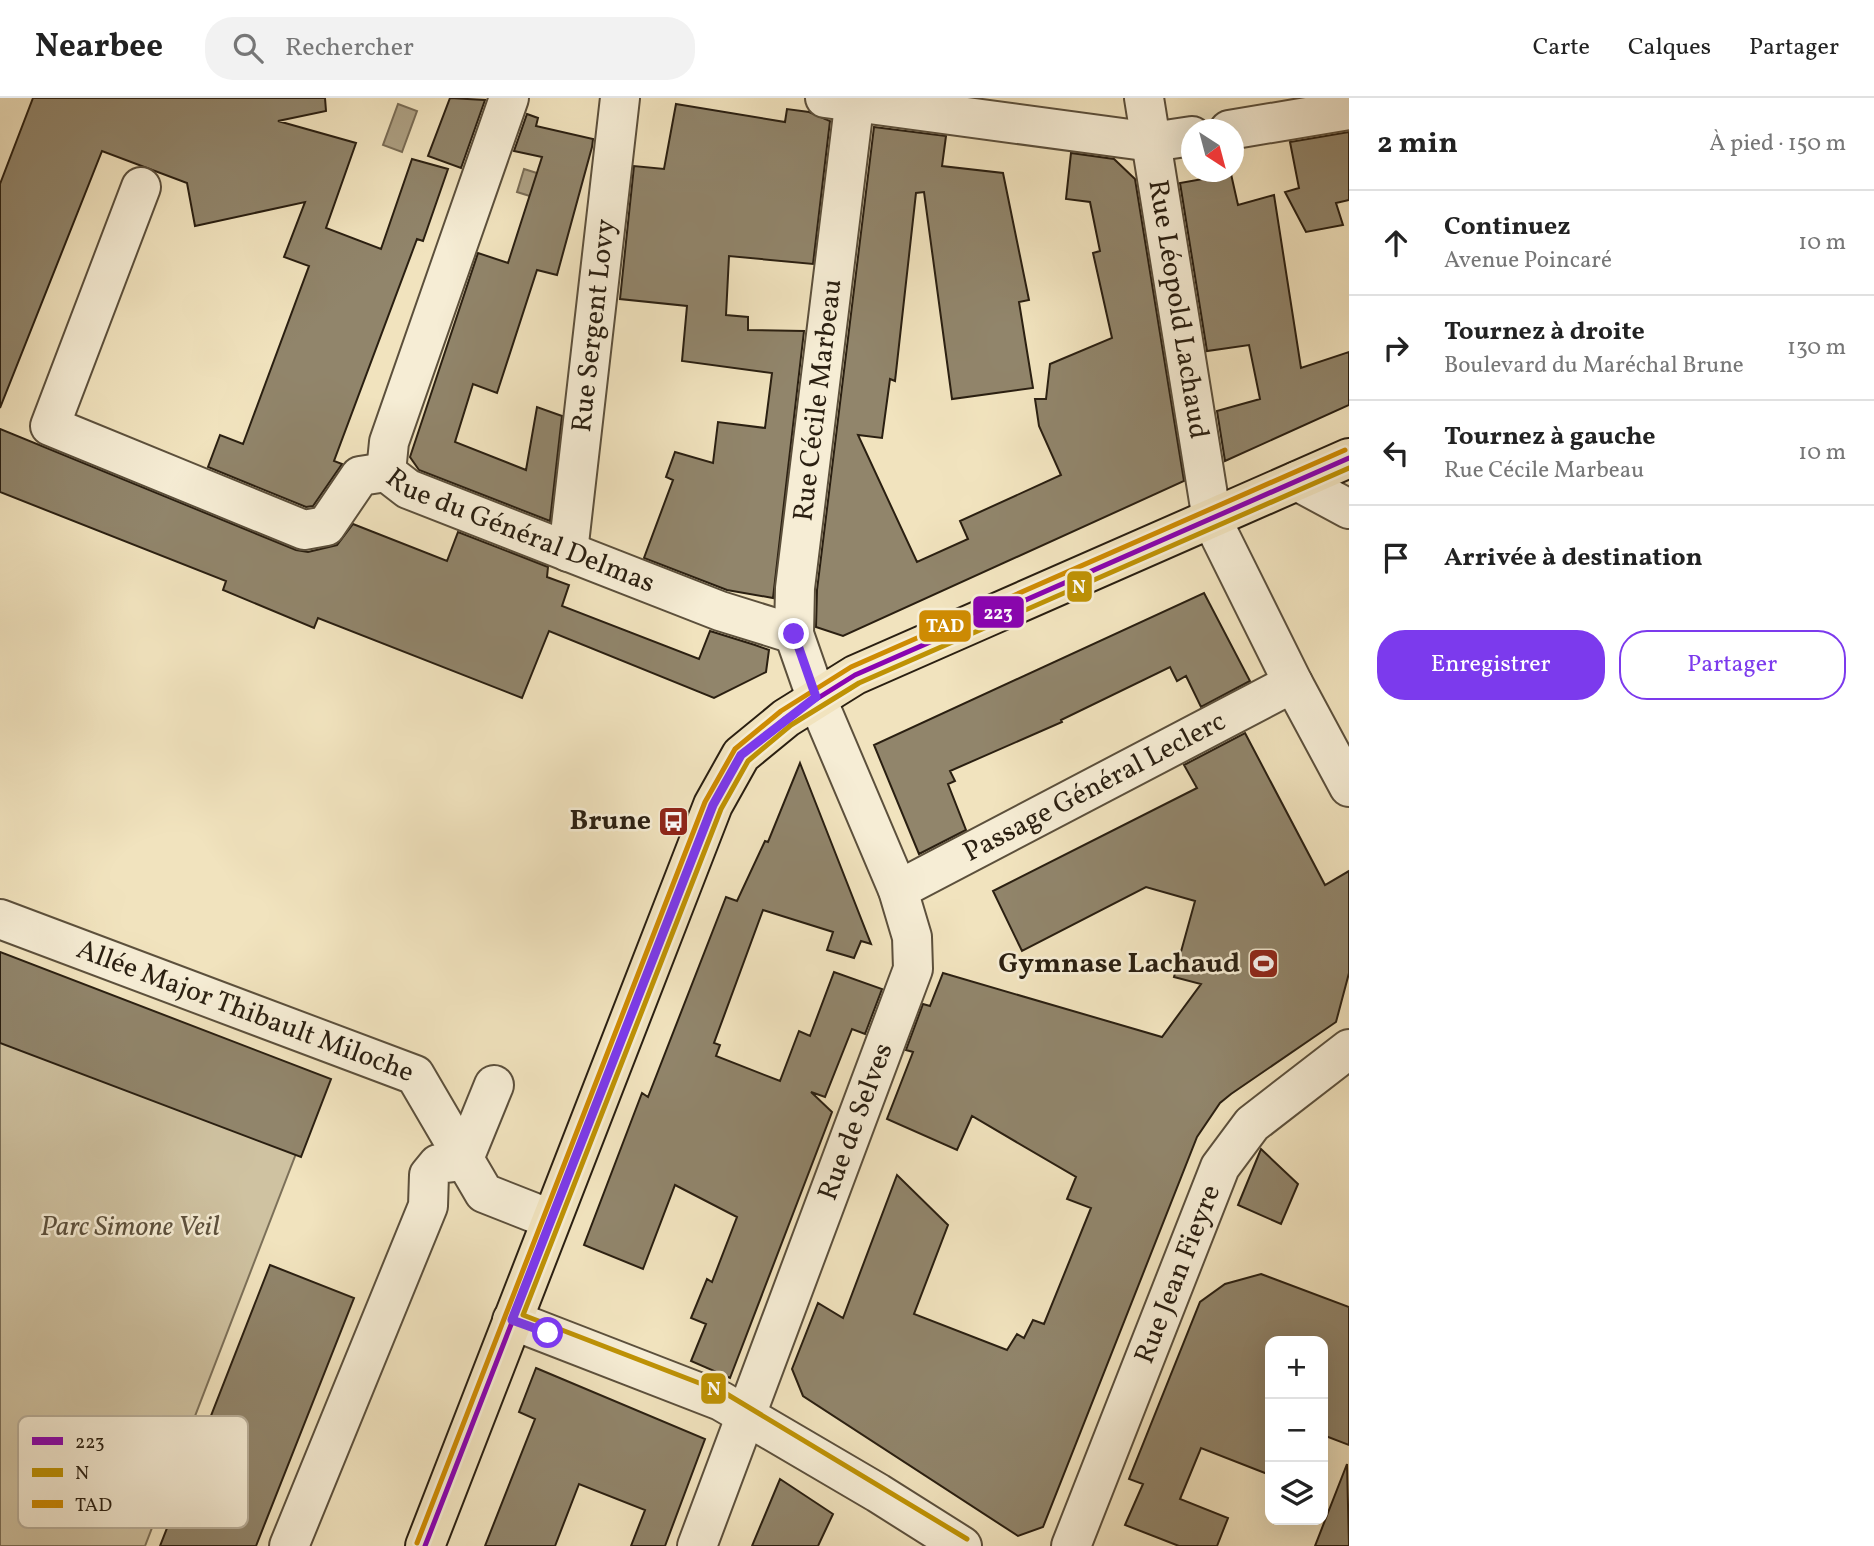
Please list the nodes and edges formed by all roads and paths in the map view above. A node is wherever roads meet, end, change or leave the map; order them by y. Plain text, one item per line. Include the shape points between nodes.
1 (509, 98) edge
2 (620, 98) edge
3 (1144, 98) edge
4 (845, 99) edge
5 (1349, 110) edge
6 (1244, 128) edge
7 (1181, 138) edge
8 (1152, 142) junction
9 (141, 187) dead end
10 (1349, 458) edge
11 (386, 472) junction
12 (1297, 481) junction
13 (1349, 509) edge
14 (1212, 520) junction
15 (568, 552) junction
16 (794, 634) junction
17 (1293, 683) junction
18 (816, 697) junction
19 (1346, 776) edge
20 (898, 890) junction
21 (0, 919) edge
22 (1349, 1049) edge
23 (494, 1085) dead end
24 (463, 1161) junction
25 (484, 1193) junction
26 (428, 1206) junction
27 (550, 1219) junction
28 (512, 1320) junction
29 (746, 1415) junction
30 (289, 1546) edge
31 (425, 1546) edge
32 (697, 1546) edge
33 (962, 1546) edge
34 (1071, 1546) edge

1 - 11 street, Rue du Général Delmas via 389,442
2 - 15 street, Rue Sergent Lovy
3 - 8 street, Rue Léopold Lachaud
4 - 8 street
4 - 16 street, Rue Cécile Marbeau
5 - 6 street
7 - 8 street
8 - 14 street, Rue Léopold Lachaud
9 - 11 street via 50,426 304,530 326,526 359,477
10 - 12 main road
11 - 15 street, Rue du Général Delmas via 408,489
12 - 13 street
12 - 14 main road
14 - 17 street, Rue Léopold Lachaud
14 - 18 main road via 855,675
15 - 16 street, Rue du Général Delmas via 720,611
16 - 18 street, Rue Cécile Marbeau
17 - 19 street, Rue Léopold Lachaud
17 - 20 street, Passage Général Leclerc
18 - 20 street, Rue de Selves
18 - 27 main road via 741,755 713,805
20 - 29 street, Rue de Selves via 912,937 913,969
21 - 24 street, Allée Major Thibault Miloche via 415,1075
22 - 34 street, Rue Jean Fieyre via 1252,1124 1220,1167
23 - 24 street
24 - 25 street, Allée Major Thibault Miloche
24 - 26 street via 438,1164 429,1175
25 - 26 street
25 - 27 street
26 - 30 street
27 - 28 main road
28 - 29 street via 721,1401
28 - 31 main road
29 - 32 street, Rue de Selves
29 - 33 street

